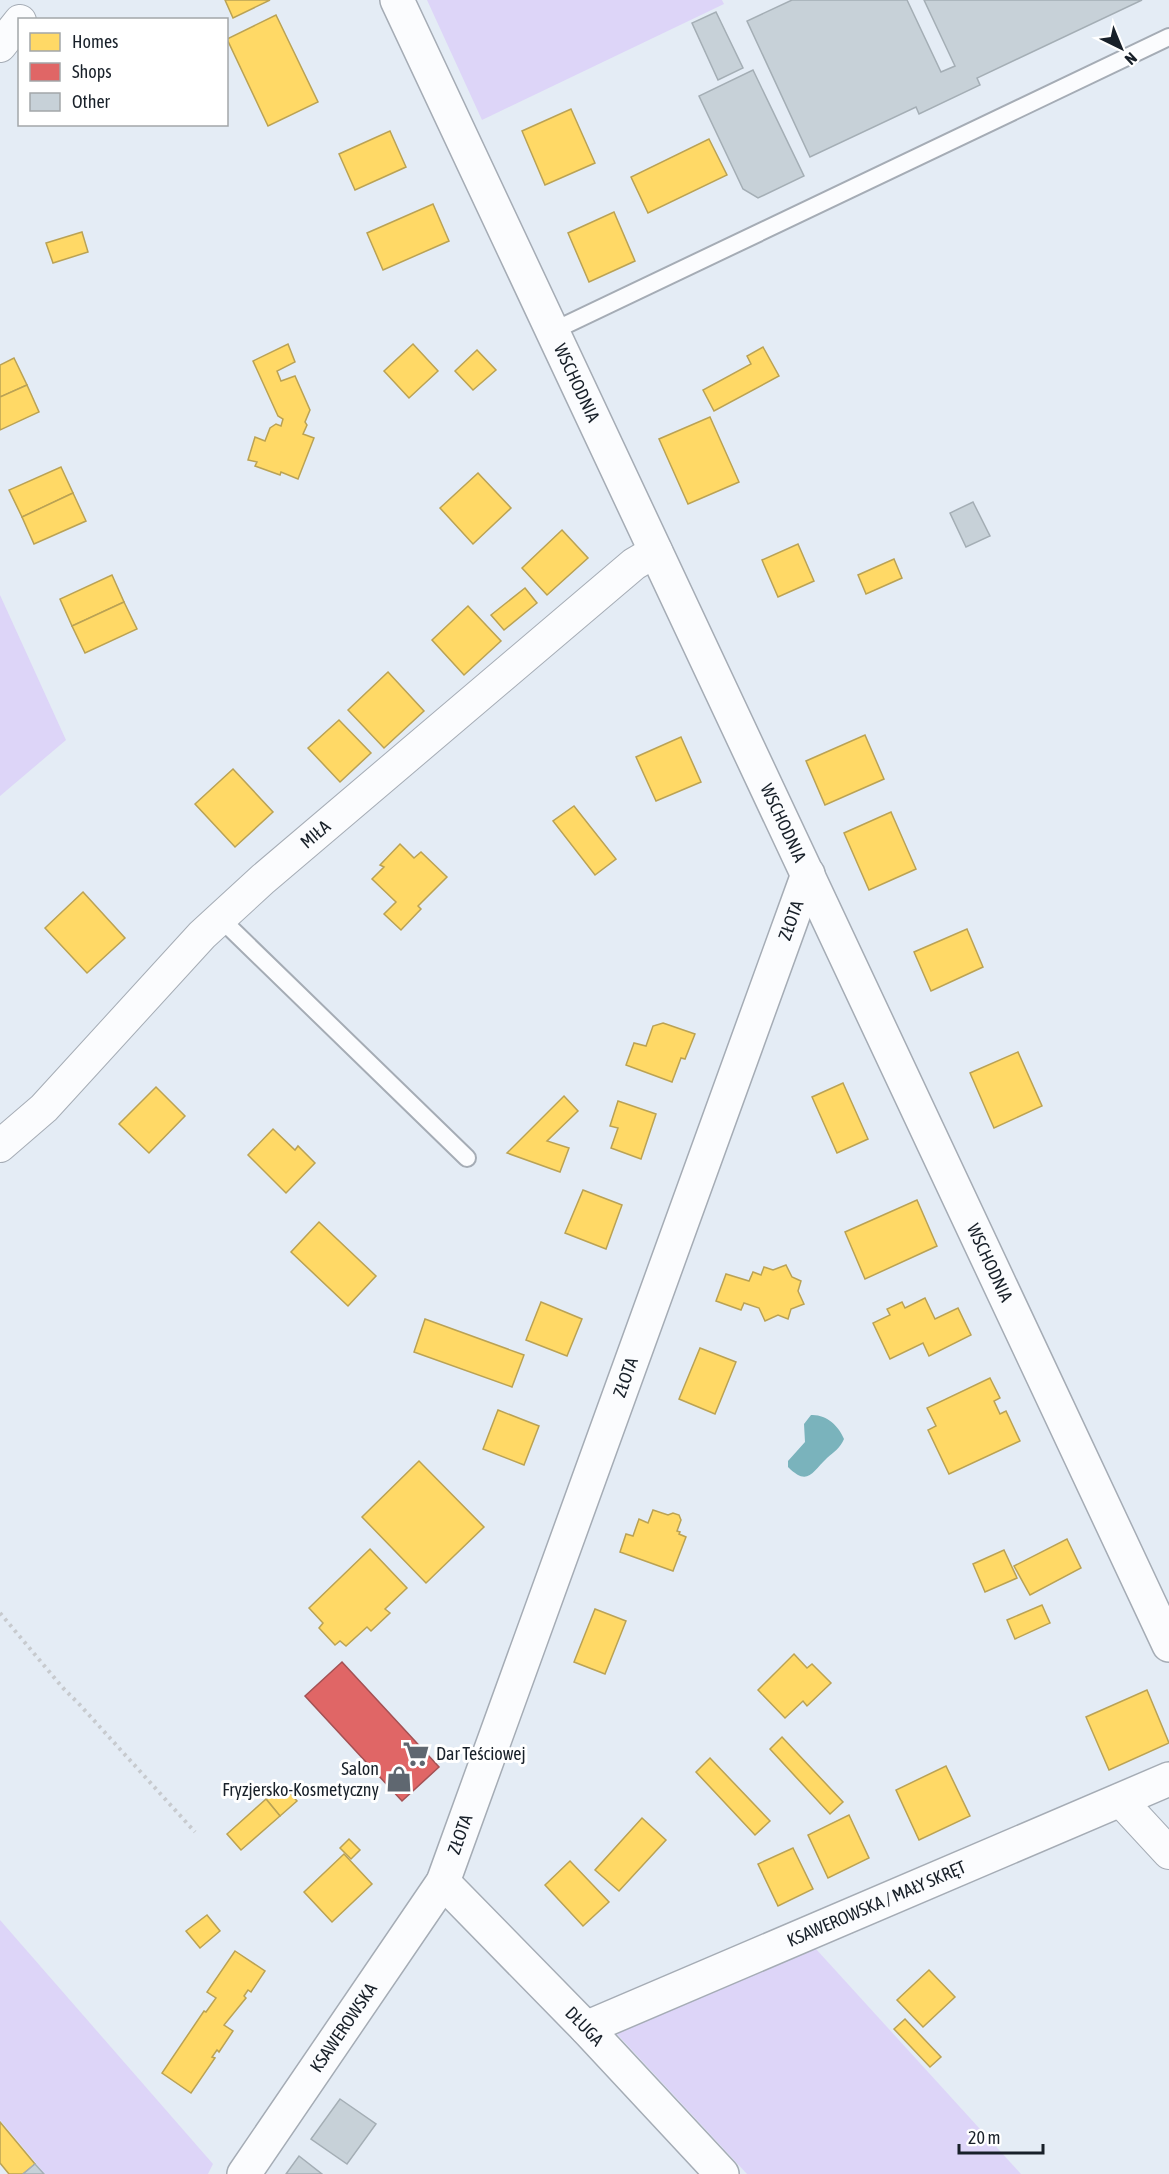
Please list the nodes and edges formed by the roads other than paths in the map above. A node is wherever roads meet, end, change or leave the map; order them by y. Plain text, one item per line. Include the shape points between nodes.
1 (35, 0) edge
2 (397, 0) edge
3 (22, 18) edge
4 (18, 23) edge
5 (1169, 37) edge
6 (0, 46) edge
7 (553, 331) junction
8 (656, 551) junction
9 (808, 874) junction
10 (220, 918) junction
11 (0, 1146) edge
12 (467, 1158) dead end
13 (1169, 1645) edge
14 (1169, 1779) edge
15 (1120, 1800) junction
16 (1169, 1853) edge
17 (443, 1882) junction
18 (586, 2028) junction
19 (244, 2174) edge
20 (722, 2174) edge

1 - 3 street
2 - 7 street, WSCHODNIA
4 - 6 street
5 - 7 lane
7 - 8 street, WSCHODNIA
8 - 9 street, WSCHODNIA
8 - 10 street, MIŁA via 616,579
9 - 13 street, WSCHODNIA
9 - 17 street, ZŁOTA
10 - 11 street, MIŁA via 64,1087
10 - 12 lane
14 - 15 street, KSAWEROWSKA / MAŁY SKRĘT
15 - 16 street
15 - 18 street, KSAWEROWSKA / MAŁY SKRĘT
17 - 18 street, DŁUGA
17 - 19 street, KSAWEROWSKA
18 - 20 street, DŁUGA

